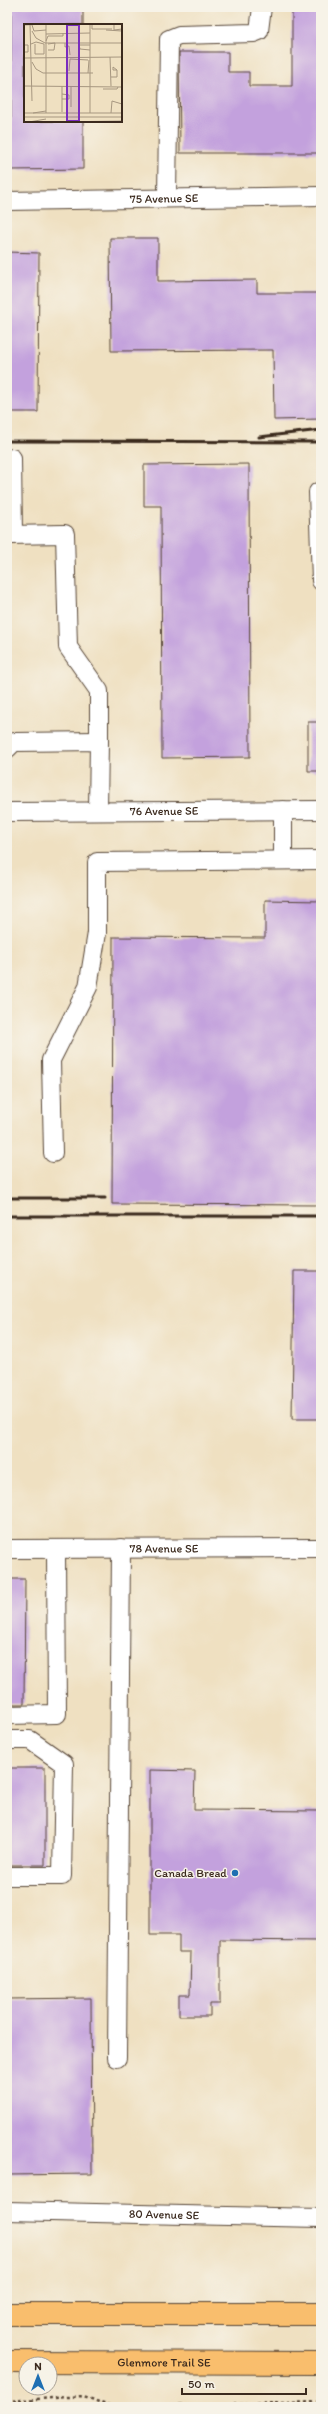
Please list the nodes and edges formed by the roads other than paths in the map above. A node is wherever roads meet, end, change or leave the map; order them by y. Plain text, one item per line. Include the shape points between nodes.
1 (262, 7) edge
2 (321, 196) edge
3 (167, 198) junction
4 (7, 201) edge
5 (12, 458) dead end
6 (321, 492) edge
7 (10, 535) edge
8 (321, 581) edge
9 (99, 742) junction
10 (7, 749) edge
11 (283, 810) junction
12 (321, 810) edge
13 (98, 811) junction
14 (7, 812) edge
15 (283, 860) junction
16 (321, 860) edge
17 (53, 1153) dead end
18 (121, 1548) junction
19 (321, 1548) edge
20 (7, 1549) edge
21 (56, 1549) junction
22 (7, 1715) edge
23 (7, 1740) edge
24 (7, 1876) edge
25 (117, 2058) dead end
26 (7, 2211) edge
27 (321, 2218) edge
28 (7, 2314) edge
29 (321, 2314) edge
30 (7, 2362) edge
31 (321, 2362) edge

1 - 3 street via 262,24 259,31 254,33 179,35 169,39
2 - 3 street, 75 Avenue SE
3 - 4 street, 75 Avenue SE
5 - 7 street
6 - 8 street via 318,492
7 - 9 street via 65,534 68,647 100,691
9 - 10 street via 14,742
9 - 13 street
11 - 12 street, 76 Avenue SE
11 - 13 street, 76 Avenue SE
11 - 15 street
13 - 14 street, 76 Avenue SE
15 - 16 street
15 - 17 street via 97,862 97,933 88,987 51,1060
18 - 19 street, 78 Avenue SE
18 - 21 street, 78 Avenue SE
18 - 25 street
20 - 21 street, 78 Avenue SE
21 - 22 street via 57,1714
23 - 24 street via 30,1740 64,1764 62,1876
26 - 27 street, 80 Avenue SE
28 - 29 main road
30 - 31 main road, Glenmore Trail SE

